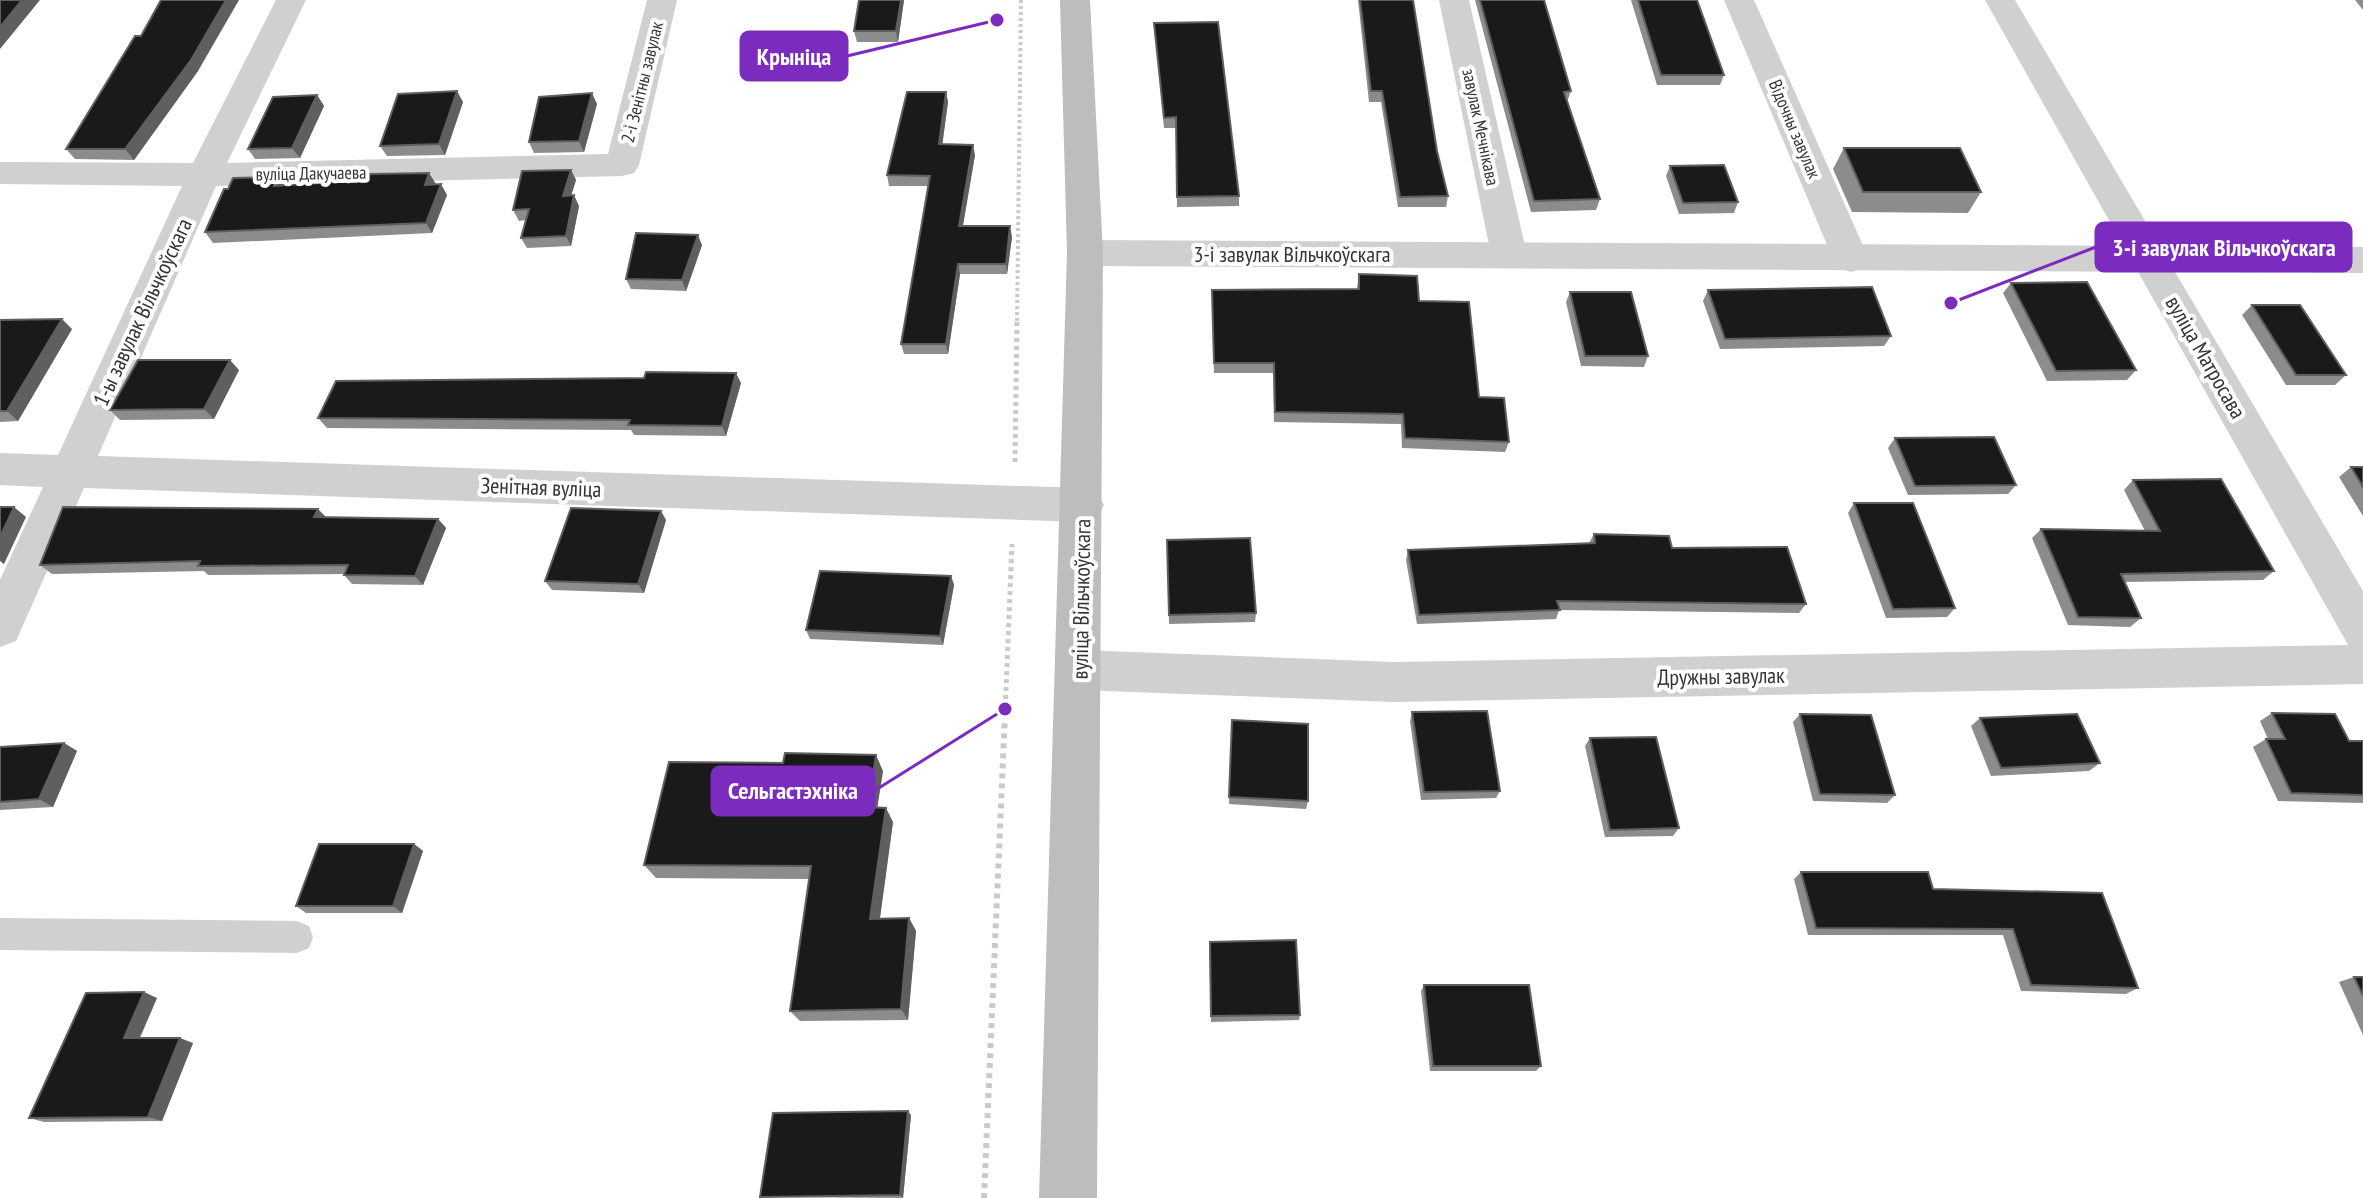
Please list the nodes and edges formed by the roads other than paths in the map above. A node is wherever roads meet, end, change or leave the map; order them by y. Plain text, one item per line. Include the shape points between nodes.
1 (291, 0) edge
2 (662, 0) edge
3 (1075, 0) edge
4 (1454, 0) edge
5 (1739, 0) edge
6 (2000, 0) edge
7 (622, 165) joint
8 (0, 173) edge
9 (204, 175) junction
10 (1085, 253) junction
11 (1509, 255) junction
12 (1851, 259) junction
13 (2149, 259) junction
14 (2363, 260) edge
15 (0, 469) edge
16 (69, 471) junction
17 (1083, 505) junction
18 (0, 628) edge
19 (2363, 631) edge
20 (2363, 664) edge
21 (1080, 670) junction
22 (0, 934) edge
23 (297, 937) dead end
24 (1068, 1198) edge

1 - 9 street, 1-ы завулак Вільчкоўскага
2 - 7 street, 2-і Зенітны завулак
3 - 10 main road, вуліца Вільчкоўскага
4 - 11 street, завулак Мечнікава
5 - 12 street, Відочны завулак
6 - 13 street, вуліца Матросава
7 - 9 street, вуліца Дакучаева
8 - 9 street, вуліца Дакучаева
9 - 16 street, 1-ы завулак Вільчкоўскага
10 - 11 street, 3-і завулак Вільчкоўскага
10 - 17 main road, вуліца Вільчкоўскага
11 - 12 street, 3-і завулак Вільчкоўскага
12 - 13 street, 3-і завулак Вільчкоўскага
13 - 14 street, 3-і завулак Вільчкоўскага
13 - 19 street, вуліца Матросава
15 - 16 street, Зенітная вуліца
16 - 17 street, Зенітная вуліца
16 - 18 street, 1-ы завулак Вільчкоўскага
17 - 21 main road, вуліца Вільчкоўскага
20 - 21 street, Дружны завулак via 1394,682
21 - 24 main road, вуліца Вільчкоўскага
22 - 23 lane

